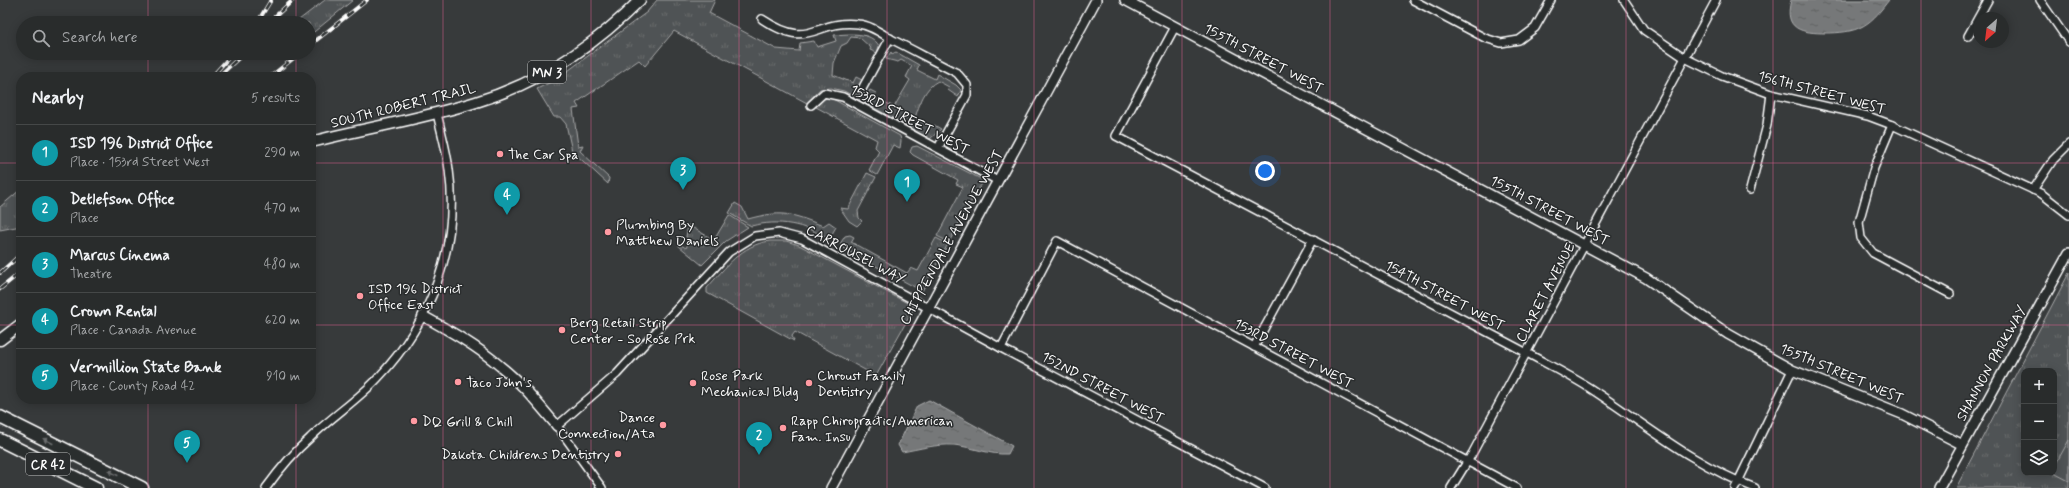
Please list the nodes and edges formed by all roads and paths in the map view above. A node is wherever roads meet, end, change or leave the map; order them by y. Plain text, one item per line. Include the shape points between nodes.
1 (640, 0) edge
2 (1096, 0) edge
3 (1125, 0) edge
4 (1413, 0) edge
5 (1551, 0) edge
6 (1624, 0) edge
7 (1716, 0) edge
8 (1988, 0) edge
9 (2040, 0) edge
10 (762, 19) dead end
11 (1175, 27) junction
12 (1968, 36) dead end
13 (890, 38) junction
14 (2069, 42) edge
15 (1685, 58) junction
16 (862, 89) dead end
17 (1771, 94) junction
18 (811, 105) dead end
19 (437, 114) junction
20 (1892, 125) junction
21 (316, 141) edge
22 (2069, 144) edge
23 (938, 148) junction
24 (998, 181) junction
25 (1750, 190) dead end
26 (2033, 190) junction
27 (2069, 215) edge
28 (1313, 239) junction
29 (1586, 244) junction
30 (2069, 253) edge
31 (1950, 294) dead end
32 (929, 308) junction
33 (424, 316) junction
34 (16, 328) edge
35 (0, 340) edge
36 (1254, 347) junction
37 (1001, 348) junction
38 (1527, 353) junction
39 (1792, 370) junction
40 (0, 417) edge
41 (557, 426) junction
42 (0, 440) edge
43 (1962, 444) junction
44 (1468, 461) junction
45 (1736, 485) edge
46 (96, 488) edge
47 (142, 488) edge
48 (266, 488) edge
49 (602, 488) edge
50 (831, 488) edge
51 (1265, 488) edge
52 (1451, 488) edge
53 (1517, 488) edge
54 (1755, 488) edge
55 (1939, 488) edge

1 - 19 main road, SOUTH ROBERT TRAIL / MN 3 via 612,27 560,65 496,95
2 - 24 street, CHIPPENDALE AVENUE WEST
3 - 11 street, 155TH STREET WEST
4 - 5 street via 1485,38 1501,43 1519,40 1535,28
6 - 15 street, 156TH STREET WEST via 1644,30
7 - 15 street, CLARET AVENUE
8 - 12 street
9 - 14 street
10 - 13 street via 790,34 807,34 844,23 858,24
11 - 28 street, 154TH STREET WEST via 1116,136
11 - 29 street, 155TH STREET WEST
13 - 16 street
13 - 23 street via 957,74 967,85 967,95
15 - 17 street, 156TH STREET WEST via 1722,76
15 - 29 street, CLARET AVENUE
17 - 20 street, 156TH STREET WEST via 1868,116
17 - 25 street via 1767,125
18 - 23 street, 153RD STREET WEST via 824,92 843,96
19 - 21 main road, SOUTH ROBERT TRAIL / MN 3
19 - 33 street via 449,170 452,213 443,268
20 - 26 street, 156TH STREET WEST
20 - 31 street via 1874,168 1860,222 1860,238 1873,253
22 - 26 street via 2053,160
23 - 24 street, 153RD STREET WEST
24 - 32 street, CHIPPENDALE AVENUE WEST
26 - 27 street, 156TH STREET WEST via 2060,206
28 - 36 street
28 - 38 street, 154TH STREET WEST
29 - 38 street, CLARET AVENUE
29 - 39 street, 155TH STREET WEST via 1646,278 1728,334
30 - 43 street, SHANNON PARKWAY
32 - 37 street, 152ND STREET WEST
32 - 41 street, CARROUSEL WAY via 802,238 779,233 755,236 729,252 617,374
32 - 50 street, CHIPPENDALE AVENUE WEST
33 - 41 street via 500,366 530,394
33 - 48 street via 378,378 310,437 282,466
34 - 35 main road
36 - 37 street, 153RD STREET WEST via 1057,241
36 - 44 street, 153RD STREET WEST
37 - 51 street, 152ND STREET WEST
38 - 44 street, CLARET AVENUE
38 - 45 street, 154TH STREET WEST via 1588,387 1672,446
39 - 43 street, 155TH STREET WEST via 1902,414
39 - 45 street
47 -> 40 highway, CR 42
41 - 49 street
42 - 46 highway, CR 42
43 - 55 street, SHANNON PARKWAY
44 - 52 street, CLARET AVENUE
44 - 53 street, 153RD STREET WEST
45 - 54 street, 154TH STREET WEST

